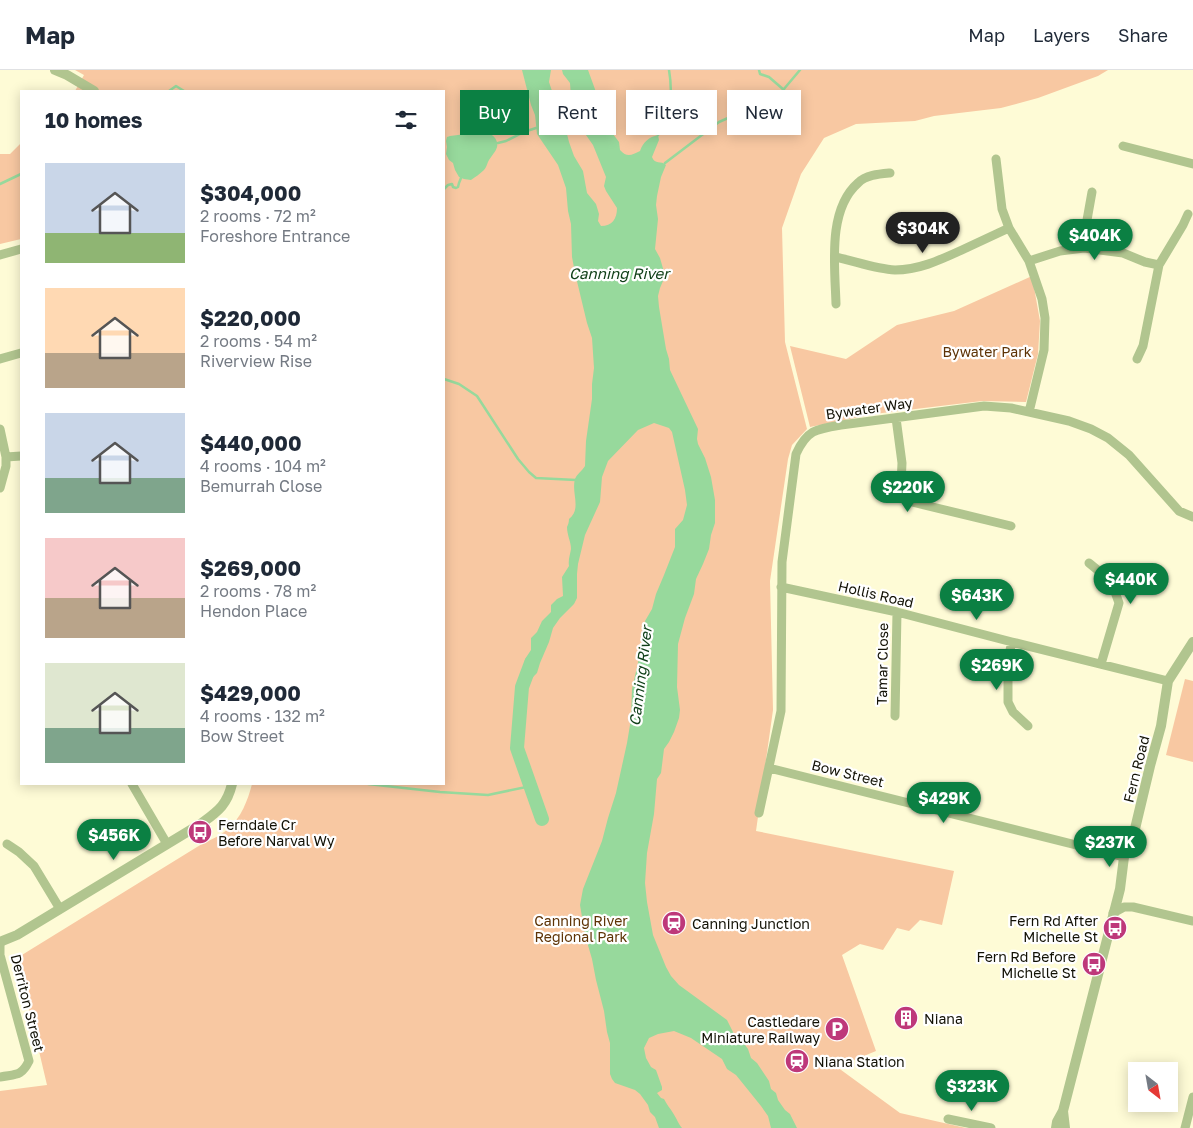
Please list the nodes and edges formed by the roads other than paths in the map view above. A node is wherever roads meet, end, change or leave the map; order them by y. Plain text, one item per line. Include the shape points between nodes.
1 (56, 70) edge
2 (92, 90) edge
3 (1123, 146) dead end
4 (996, 159) dead end
5 (1193, 164) edge
6 (890, 173) dead end
7 (1092, 192) dead end
8 (1188, 214) dead end
9 (1009, 228) junction
10 (1084, 248) junction
11 (20, 249) edge
12 (0, 255) edge
13 (835, 257) junction
14 (1029, 261) junction
15 (1159, 265) junction
16 (836, 304) dead end
17 (20, 353) edge
18 (0, 359) edge
19 (1137, 359) dead end
20 (1029, 412) junction
21 (896, 418) junction
22 (0, 429) edge
23 (20, 456) edge
24 (6, 457) junction
25 (0, 488) edge
26 (1193, 517) edge
27 (1011, 526) dead end
28 (1088, 564) dead end
29 (782, 587) junction
30 (897, 612) junction
31 (1012, 642) junction
32 (1193, 642) edge
33 (1101, 664) junction
34 (1168, 681) junction
35 (895, 716) dead end
36 (1028, 726) dead end
37 (769, 768) junction
38 (133, 785) edge
39 (232, 785) edge
40 (759, 813) dead end
41 (7, 844) dead end
42 (167, 844) junction
43 (1124, 858) junction
44 (60, 909) junction
45 (1113, 913) junction
46 (1193, 921) edge
47 (0, 942) edge
48 (0, 1077) edge
49 (1193, 1097) edge
50 (1064, 1111) junction
51 (948, 1119) dead end
52 (991, 1128) edge
53 (1056, 1128) edge
54 (1065, 1128) edge
55 (1185, 1128) edge

1 - 2 street
3 - 5 street
4 - 9 street via 1002,209
6 - 13 street via 873,175 858,182 846,196 838,214
7 - 10 street
8 - 15 street
9 - 13 street via 944,258 910,269 879,268
9 - 14 street
10 - 14 street via 1060,251
10 - 15 street via 1123,253
11 - 12 street
13 - 16 street
14 - 20 street via 1045,318 1044,350
15 - 19 street
17 - 18 street
20 - 21 street, Bywater Way via 984,406
20 - 26 street, Bywater Way via 1091,429 1108,438 1129,455 1179,511
21 - 27 street via 903,495 912,502
21 - 29 street, Bywater Way via 822,428 812,432 801,443 796,454 782,562
22 - 24 street
23 - 24 street
24 - 25 street
28 - 33 street via 1111,581 1120,603
29 - 30 street, Hollis Road
29 - 37 street, Bywater Way via 781,711
30 - 31 street, Hollis Road
30 - 35 street, Tamar Close
31 - 33 street, Hollis Road
31 - 36 street via 1008,658 1008,702 1013,712
32 - 34 street, Fern Road
33 - 34 street, Hollis Road
34 - 43 street, Fern Road via 1161,726 1134,833
37 - 40 street, Bywater Way
37 - 43 street, Bow Street
38 - 42 street
39 - 42 street via 228,798 219,810
41 - 44 street via 34,866
42 - 44 street
43 - 45 street, Fern Road
44 - 47 street
45 - 46 street via 1124,907 1133,907
45 - 50 street, Fern Road
47 - 48 street, Derriton Street via 0,956 29,1062 21,1073
49 - 55 street
50 - 53 street, Fern Road
50 - 54 street, Fern Road
51 - 52 street

